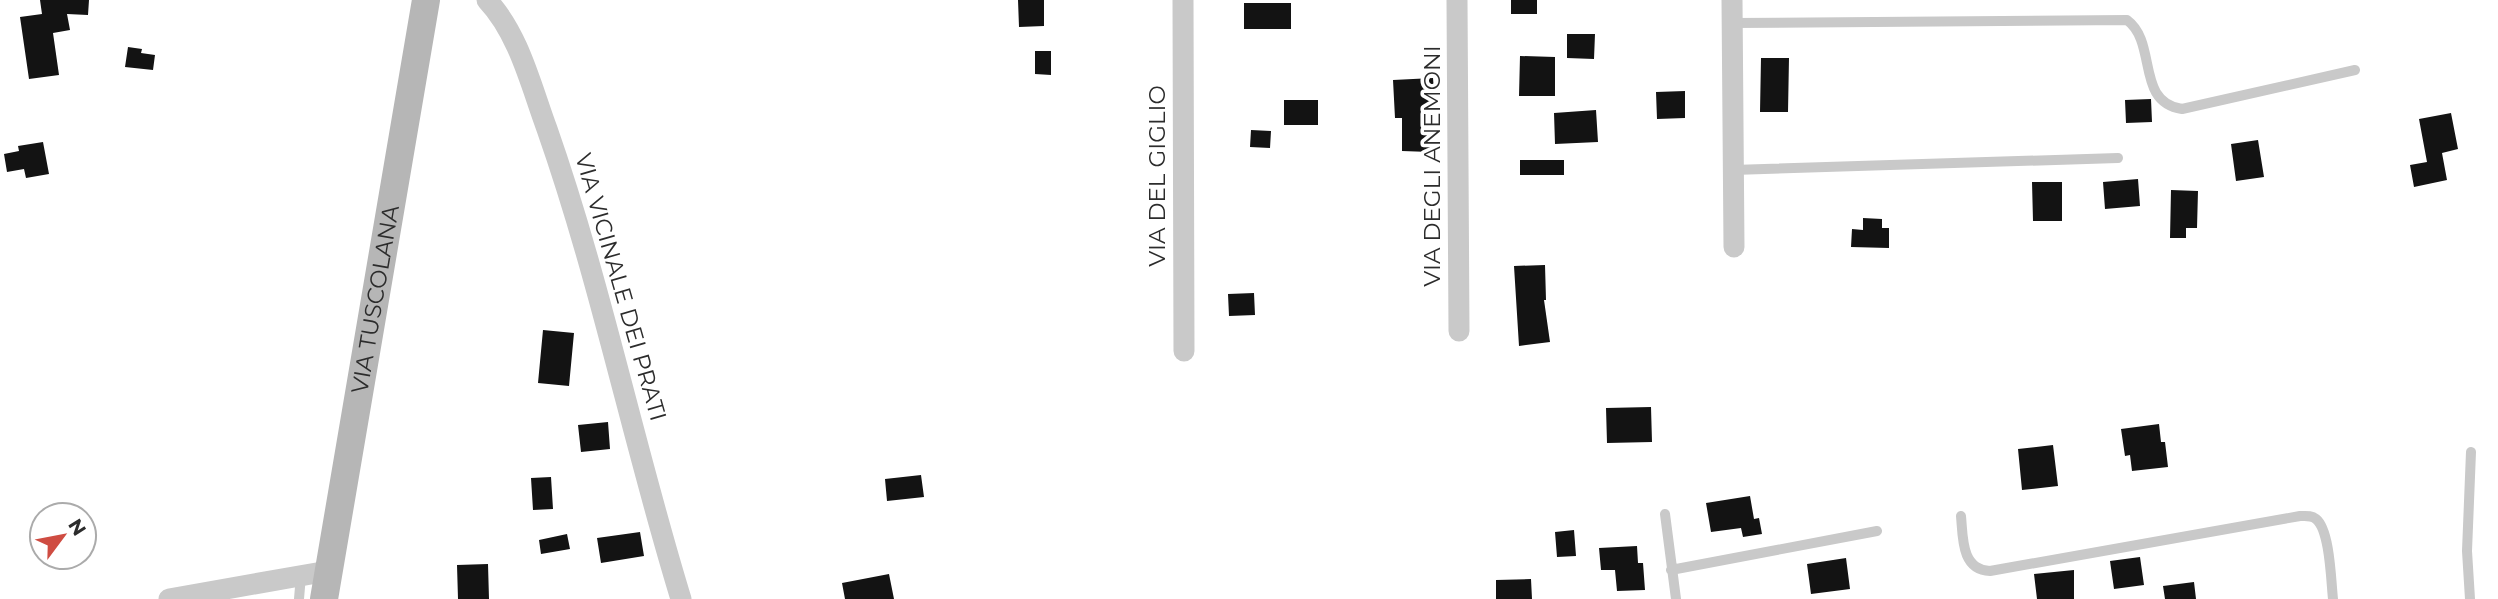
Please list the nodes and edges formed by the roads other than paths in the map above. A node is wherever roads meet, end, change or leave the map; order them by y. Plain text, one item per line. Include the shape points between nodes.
1 (426, 0) edge
2 (487, 0) edge
3 (1183, 0) edge
4 (1457, 0) edge
5 (1731, 0) edge
6 (1732, 23) junction
7 (2355, 69) dead end
8 (2118, 158) dead end
9 (1733, 170) junction
10 (1734, 247) dead end
11 (1459, 331) dead end
12 (1184, 351) dead end
13 (2471, 452) dead end
14 (1665, 514) dead end
15 (1961, 516) dead end
16 (1877, 531) dead end
17 (1671, 570) junction
18 (314, 573) junction
19 (169, 599) edge
20 (299, 599) edge
21 (324, 599) edge
22 (681, 599) edge
23 (1676, 599) edge
24 (2333, 599) edge
25 (2470, 599) edge

1 - 18 main road, VIA TUSCOLANA
2 - 22 street, VIA VICINALE DEI PRATI via 502,19 520,58 568,193
3 - 12 street, VIA DEL GIGLIO
4 - 11 street, VIA DEGLI ANEMONI
5 - 6 street
6 - 7 lane via 2127,20 2140,33 2159,98 2182,110
6 - 9 street
8 - 9 lane
9 - 10 street
13 - 25 lane
14 - 17 lane
15 - 24 lane via 1968,560 1984,570 2311,516 2325,535
16 - 17 lane
17 - 23 lane
18 - 19 street
18 - 20 lane
18 - 21 main road, VIA TUSCOLANA

